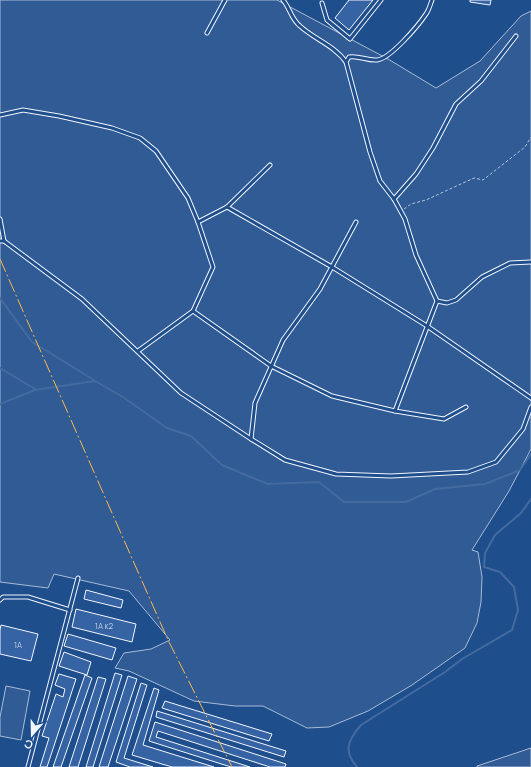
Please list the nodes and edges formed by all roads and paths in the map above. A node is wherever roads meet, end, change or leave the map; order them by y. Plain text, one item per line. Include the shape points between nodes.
1 (225, 0) edge
2 (283, 0) edge
3 (381, 0) edge
4 (432, 0) edge
5 (322, 3) dead end
6 (208, 33) dead end
7 (516, 36) dead end
8 (346, 62) junction
9 (0, 115) edge
10 (531, 136) edge
11 (270, 165) dead end
12 (394, 199) junction
13 (226, 207) junction
14 (401, 212) junction
15 (0, 219) edge
16 (198, 222) junction
17 (356, 222) dead end
18 (2, 241) edge
19 (531, 262) edge
20 (332, 267) junction
21 (436, 301) junction
22 (193, 310) junction
23 (427, 326) junction
24 (138, 352) junction
25 (271, 366) junction
26 (531, 398) edge
27 (466, 407) dead end
28 (531, 408) edge
29 (395, 411) junction
30 (251, 439) junction
31 (78, 578) dead end
32 (0, 600) edge
33 (70, 610) junction
34 (28, 767) edge

1 - 6 lane
2 - 8 lane via 299,26 341,55
3 - 5 lane via 350,39 327,20
4 - 8 lane via 427,13 413,32 390,54 378,60 354,56 349,57
7 - 12 lane via 481,81 456,104 433,148 416,174
8 - 12 lane via 380,181
9 - 16 lane via 23,110 112,128 140,138 156,151 188,198
10 - 14 path via 525,146 483,180 474,178 426,200 411,204
11 - 13 lane
12 - 14 lane
13 - 16 lane
13 - 20 lane
14 - 21 lane via 416,256
15 - 18 lane
16 - 22 lane via 213,267
17 - 20 lane
18 - 24 lane via 82,299
19 - 21 lane via 510,264 482,277 456,300
20 - 23 lane
20 - 25 lane via 320,289 283,340
21 - 23 lane
22 - 24 lane
22 - 25 lane
23 - 26 lane
23 - 29 lane
24 - 30 lane via 181,393
25 - 29 lane via 332,396
25 - 30 lane via 255,403
27 - 29 lane via 444,419
28 - 30 lane via 523,429 496,462 468,472 391,476 336,474 285,460
31 - 33 lane
32 - 33 lane via 2,597 28,597
33 - 34 lane

